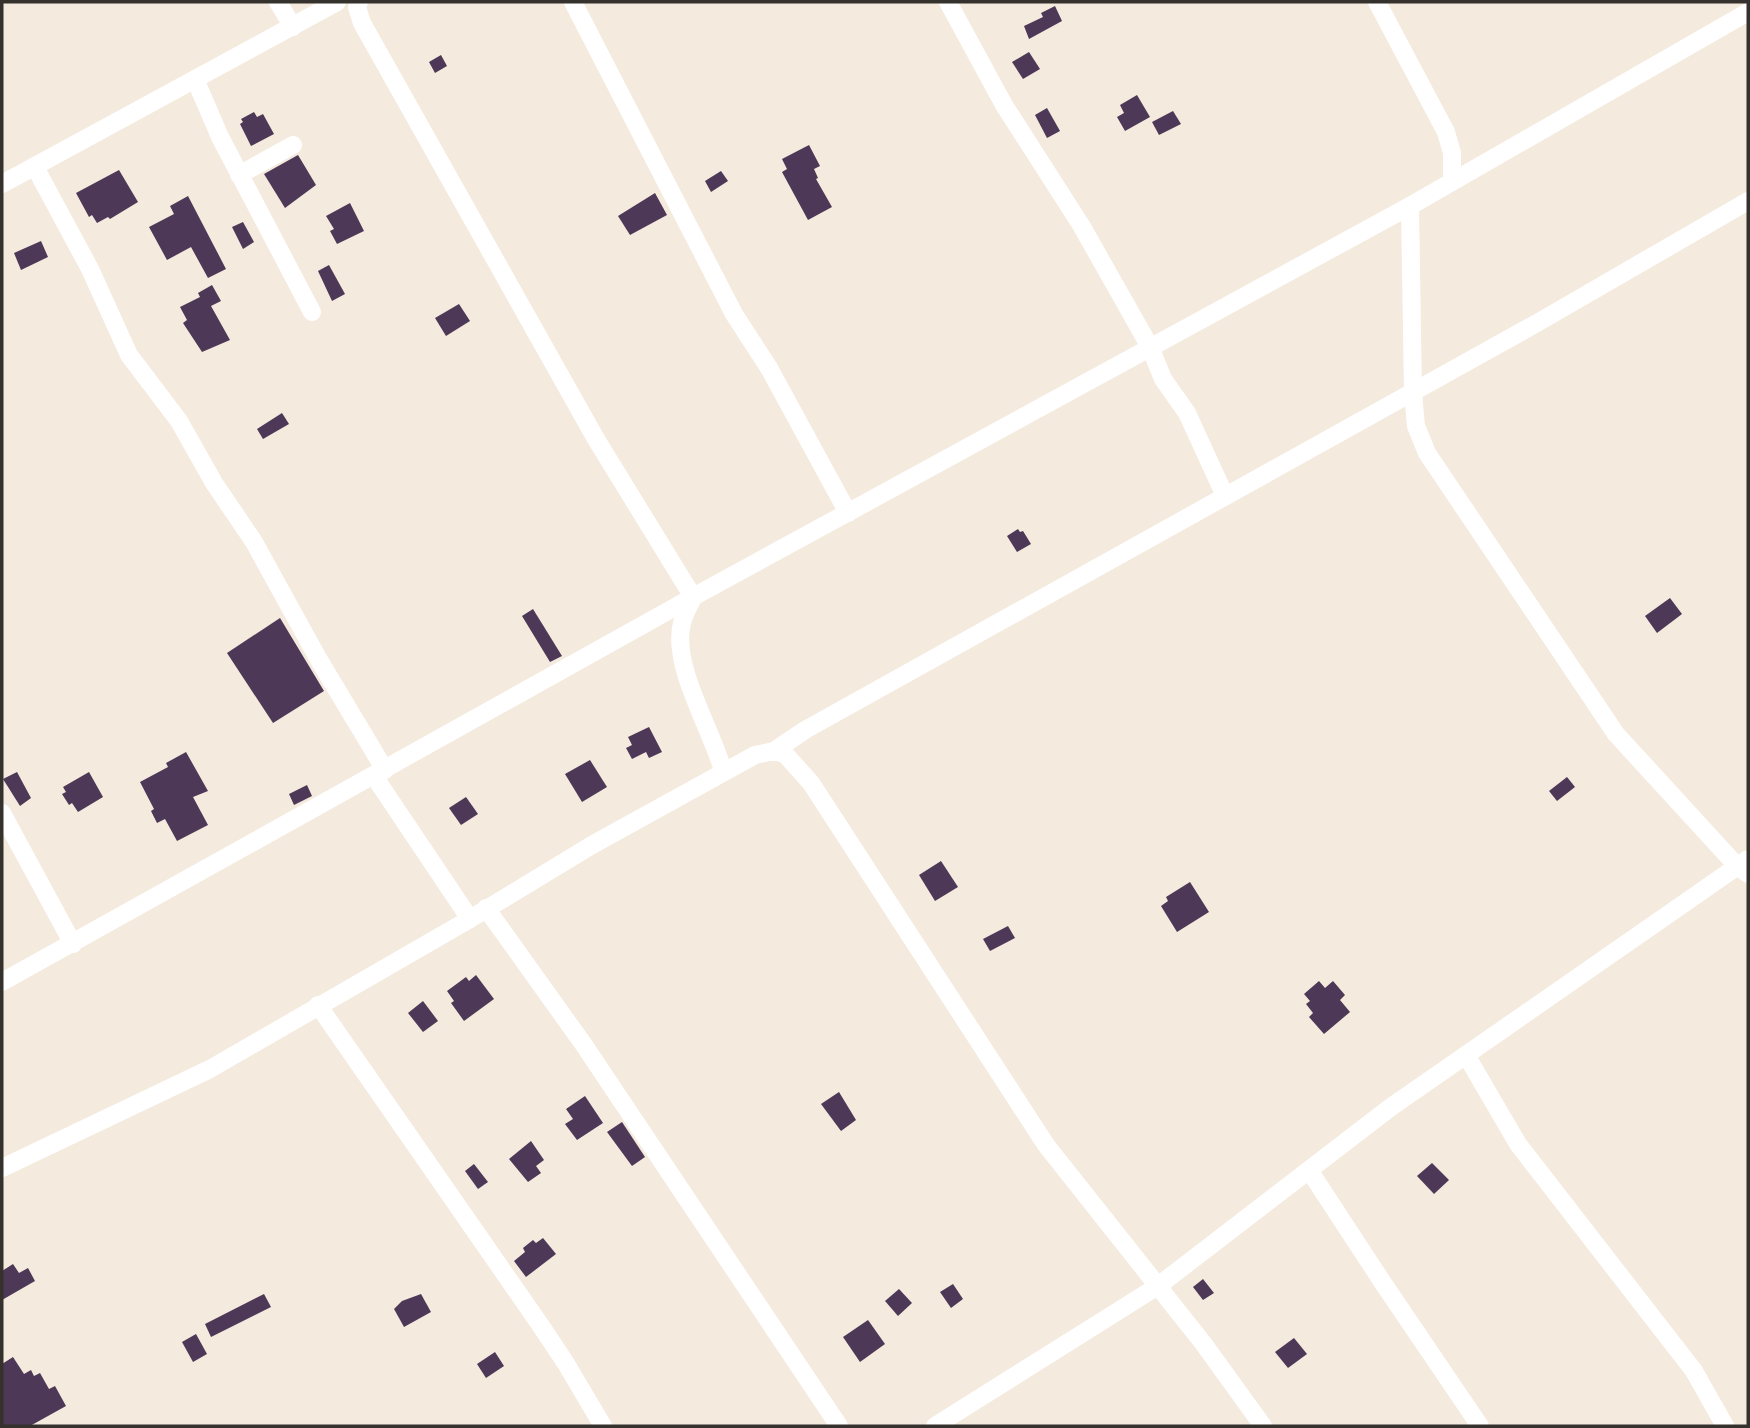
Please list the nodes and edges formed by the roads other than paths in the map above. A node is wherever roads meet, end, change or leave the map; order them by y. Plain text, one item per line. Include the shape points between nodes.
1 (278, 2) edge
2 (337, 2) edge
3 (359, 2) edge
4 (573, 2) edge
5 (948, 2) edge
6 (1377, 2) edge
7 (1748, 12) edge
8 (293, 27) junction
9 (195, 79) junction
10 (293, 145) dead end
11 (35, 167) junction
12 (239, 174) junction
13 (1452, 181) junction
14 (2, 184) edge
15 (1748, 201) edge
16 (1410, 206) junction
17 (312, 312) dead end
18 (1150, 347) junction
19 (1413, 393) junction
20 (1226, 496) junction
21 (848, 513) junction
22 (693, 597) junction
23 (774, 751) junction
24 (723, 771) junction
25 (379, 773) junction
26 (2, 813) edge
27 (1745, 866) edge
28 (486, 908) junction
29 (470, 919) junction
30 (73, 944) junction
31 (2, 982) edge
32 (318, 1005) junction
33 (1466, 1055) junction
34 (2, 1168) edge
35 (1309, 1170) junction
36 (1158, 1286) junction
37 (603, 1426) edge
38 (839, 1426) edge
39 (935, 1426) edge
40 (1264, 1426) edge
41 (1480, 1426) edge
42 (1725, 1426) edge

1 - 8 street
2 - 8 street
3 - 22 street via 362,23 596,439
4 - 21 street via 734,314 769,368
5 - 18 street via 1004,105 1081,225
6 - 13 street via 1446,132
7 - 13 street
8 - 9 street
9 - 11 street
9 - 12 street
10 - 12 street
11 - 14 street
11 - 25 street via 90,269 128,355 179,421 254,542
12 - 17 street
13 - 16 street
15 - 19 street
16 - 18 street
16 - 19 street
18 - 20 street
18 - 21 street
19 - 20 street
19 - 27 street via 1416,426 1427,453 1616,734
20 - 23 street
21 - 22 street
22 - 24 street via 681,623 684,663
22 - 25 street
23 - 24 street via 754,755
23 - 36 street via 791,758 811,783 1045,1145
24 - 28 street
25 - 29 street
25 - 30 street
26 - 30 street
27 - 33 street
28 - 29 street
28 - 38 street via 584,1045
29 - 32 street
30 - 31 street
32 - 34 street via 210,1069
32 - 37 street via 541,1326
33 - 35 street
33 - 42 street via 1518,1144 1694,1371
35 - 36 street
35 - 41 street
36 - 39 street
36 - 40 street

